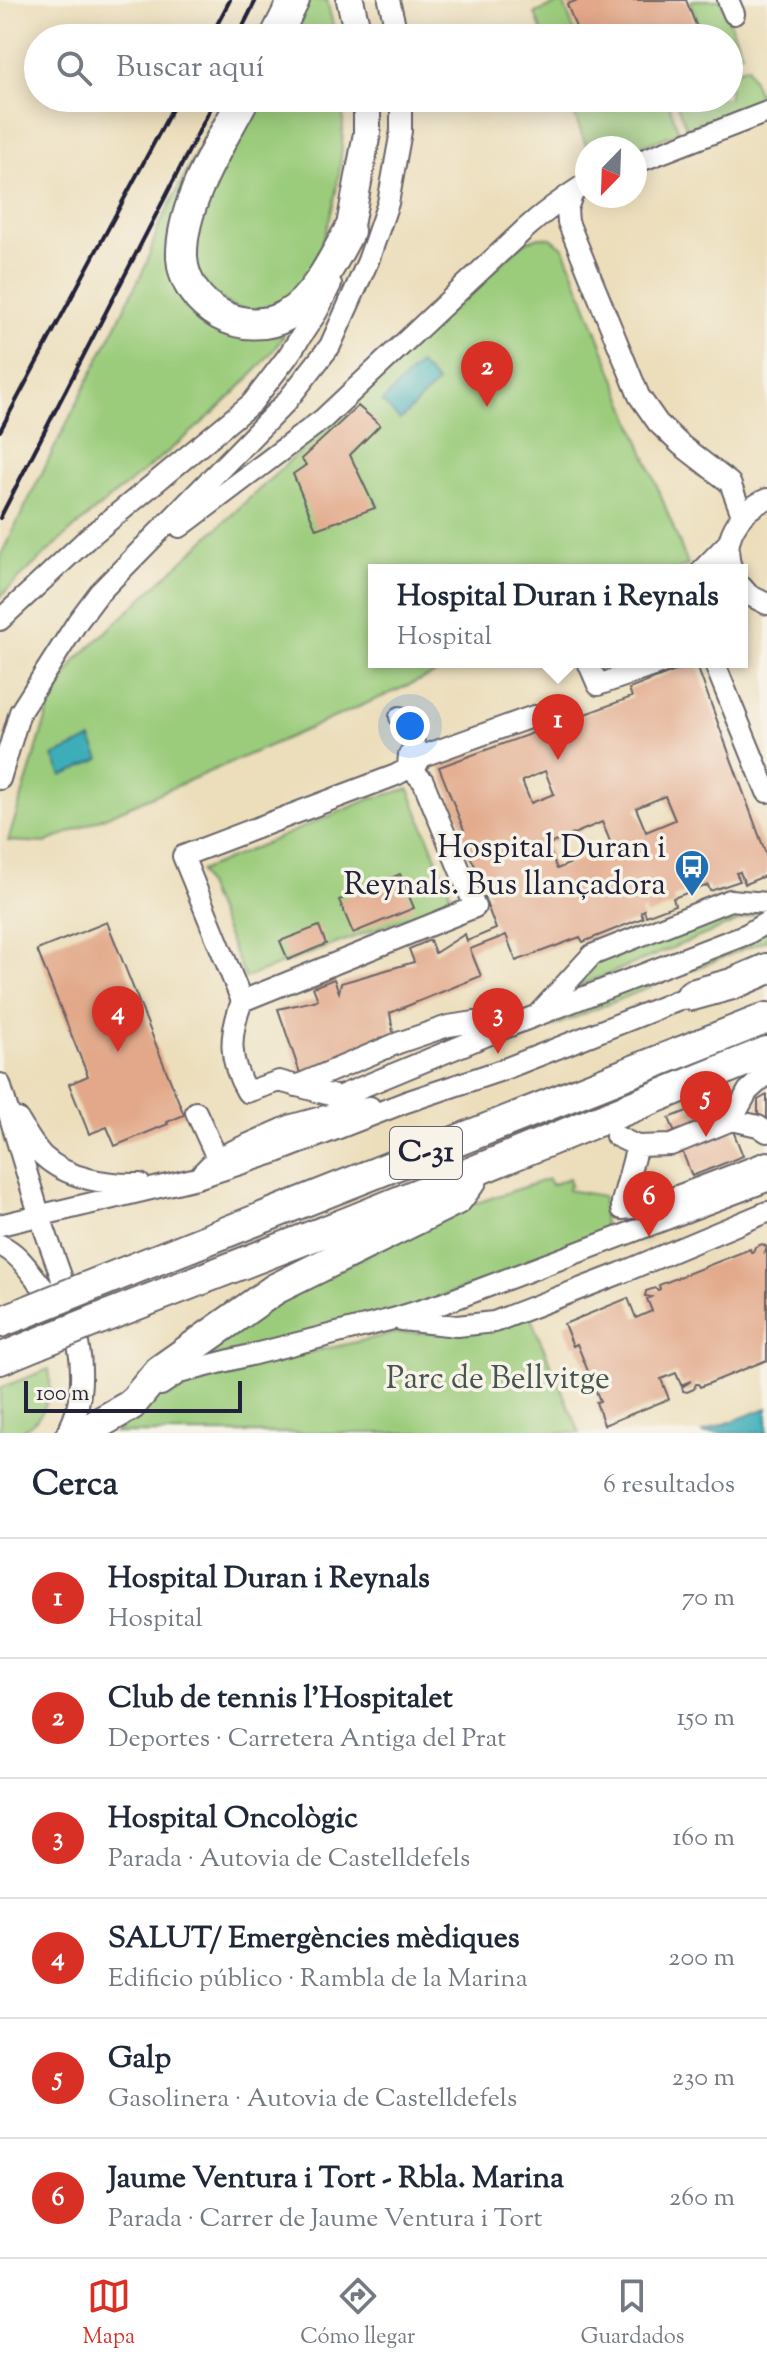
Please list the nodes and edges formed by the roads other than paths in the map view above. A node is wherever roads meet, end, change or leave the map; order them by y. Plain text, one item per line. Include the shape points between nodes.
1 (294, 0) edge
2 (350, 0) edge
3 (389, 0) edge
4 (282, 24) edge
5 (356, 24) edge
6 (395, 24) edge
7 (237, 112) edge
8 (367, 112) edge
9 (401, 112) edge
10 (767, 112) edge
11 (647, 158) edge
12 (575, 192) edge
13 (575, 197) edge
14 (525, 229) junction
15 (349, 231) junction
16 (576, 242) junction
17 (767, 499) edge
18 (742, 515) junction
19 (729, 542) junction
20 (708, 564) edge
21 (730, 564) edge
22 (99, 593) junction
23 (748, 594) edge
24 (767, 604) edge
25 (0, 620) edge
26 (591, 668) edge
27 (648, 668) edge
28 (716, 668) edge
29 (534, 716) dead end
30 (403, 723) dead end
31 (414, 762) junction
32 (0, 779) edge
33 (767, 792) edge
34 (767, 903) edge
35 (767, 922) edge
36 (767, 955) edge
37 (767, 969) edge
38 (692, 995) junction
39 (242, 1001) junction
40 (536, 1016) junction
41 (767, 1018) edge
42 (767, 1052) edge
43 (767, 1074) edge
44 (2, 1091) edge
45 (406, 1102) junction
46 (196, 1112) dead end
47 (732, 1120) junction
48 (767, 1132) edge
49 (627, 1141) junction
50 (217, 1158) junction
51 (767, 1162) edge
52 (480, 1168) junction
53 (197, 1178) junction
54 (767, 1181) edge
55 (172, 1184) junction
56 (457, 1199) junction
57 (767, 1212) edge
58 (39, 1214) junction
59 (0, 1225) edge
60 (312, 1236) junction
61 (0, 1245) edge
62 (68, 1315) junction
63 (12, 1317) edge
64 (393, 1319) junction
65 (0, 1359) edge
66 (131, 1405) junction
67 (67, 1433) edge
68 (82, 1433) edge

1 - 4 highway
2 - 5 main road
3 - 6 street
7 - 15 highway via 188,215 182,259 195,293 219,314 241,322 271,321 306,299
8 - 15 main road
9 - 22 street via 388,203 330,346 275,413
10 - 11 street
12 - 14 street
13 - 16 street via 567,209
14 - 16 street via 545,227
14 - 22 street via 323,419
15 - 25 street via 317,312 252,403 88,538
16 - 18 street via 639,396 681,445 730,483
17 - 18 street
18 - 19 street
19 - 20 street
19 - 21 street
22 - 32 street via 20,712
23 - 24 street
26 - 27 street via 598,685
28 - 33 street
29 - 31 street
30 - 31 street via 402,736
31 - 39 street via 396,775 183,856
31 - 39 street via 475,907
34 - 40 street via 730,900 592,955
35 - 40 street
36 - 38 street via 713,977
37 - 38 highway
38 - 45 street
39 - 40 street via 232,1056 247,1092 279,1081 296,1086 448,1026 475,1022 507,1027
41 - 63 highway, C-31, bridge
42 - 52 highway, C-31
43 - 47 street via 748,1091
43 - 49 highway
44 - 55 street via 41,1154 58,1167 123,1185
44 - 58 street
45 - 50 street via 292,1125
45 - 53 street
46 - 50 street
47 - 48 street
47 - 49 street via 671,1145
49 - 51 street via 622,1209 651,1206
49 - 56 highway
50 - 53 street
52 - 56 highway
52 - 60 highway, C-31
53 - 55 street
54 - 64 street
55 - 58 street
56 - 60 highway via 348,1241
56 - 66 highway via 275,1289 159,1371
57 - 64 street via 494,1322 457,1326
58 - 59 street
58 - 62 street via 61,1276
60 - 65 highway, C-31, bridge
61 - 62 street
62 - 67 street via 80,1383 79,1405
64 - 66 street via 179,1373
66 - 68 highway

